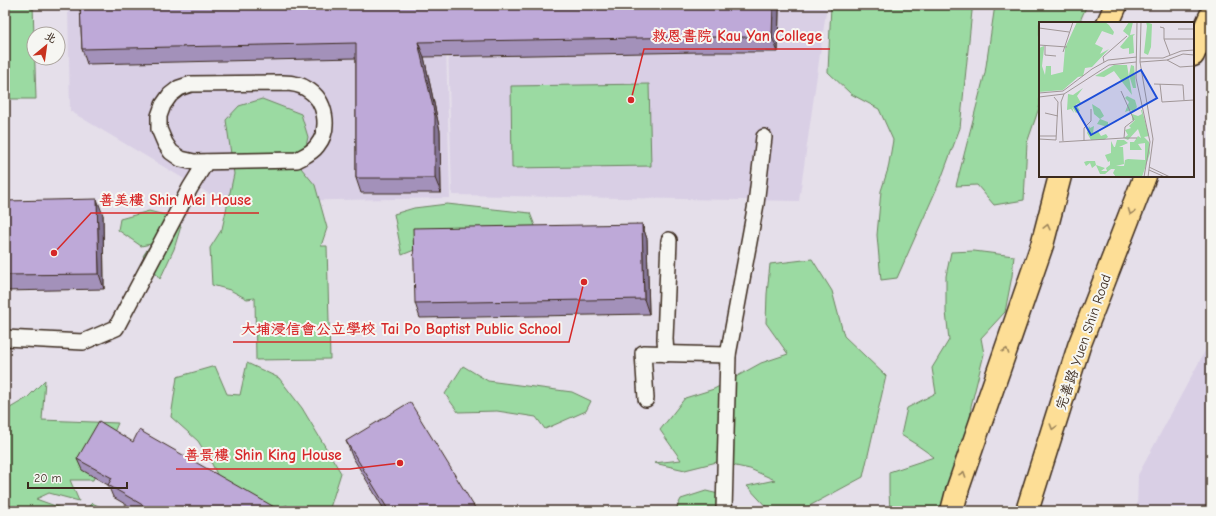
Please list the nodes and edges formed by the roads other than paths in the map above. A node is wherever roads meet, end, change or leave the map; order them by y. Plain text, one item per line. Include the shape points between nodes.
1 (1116, 5) edge
2 (1211, 15) edge
3 (1108, 22) edge
4 (1194, 53) edge
5 (764, 137) dead end
6 (206, 162) junction
7 (1060, 177) edge
8 (1145, 177) edge
9 (670, 240) dead end
10 (5, 338) edge
11 (666, 354) junction
12 (728, 355) junction
13 (646, 399) dead end
14 (724, 511) edge
15 (952, 511) edge
16 (1027, 511) edge

1 - 3 main road
2 - 4 main road
5 - 12 lane via 756,204
6 - 6 lane via 297,160 308,155 323,136 326,124 324,110 313,93 295,84 192,84 179,88 163,104 159,116 159,129 171,152 182,159
6 - 10 lane via 116,328 83,342
15 -> 7 main road via 1042,245
8 -> 16 main road, 完善路 Yuen Shin Road via 1078,346
9 - 11 lane
11 - 12 lane
11 - 13 lane via 643,353
12 - 14 lane

